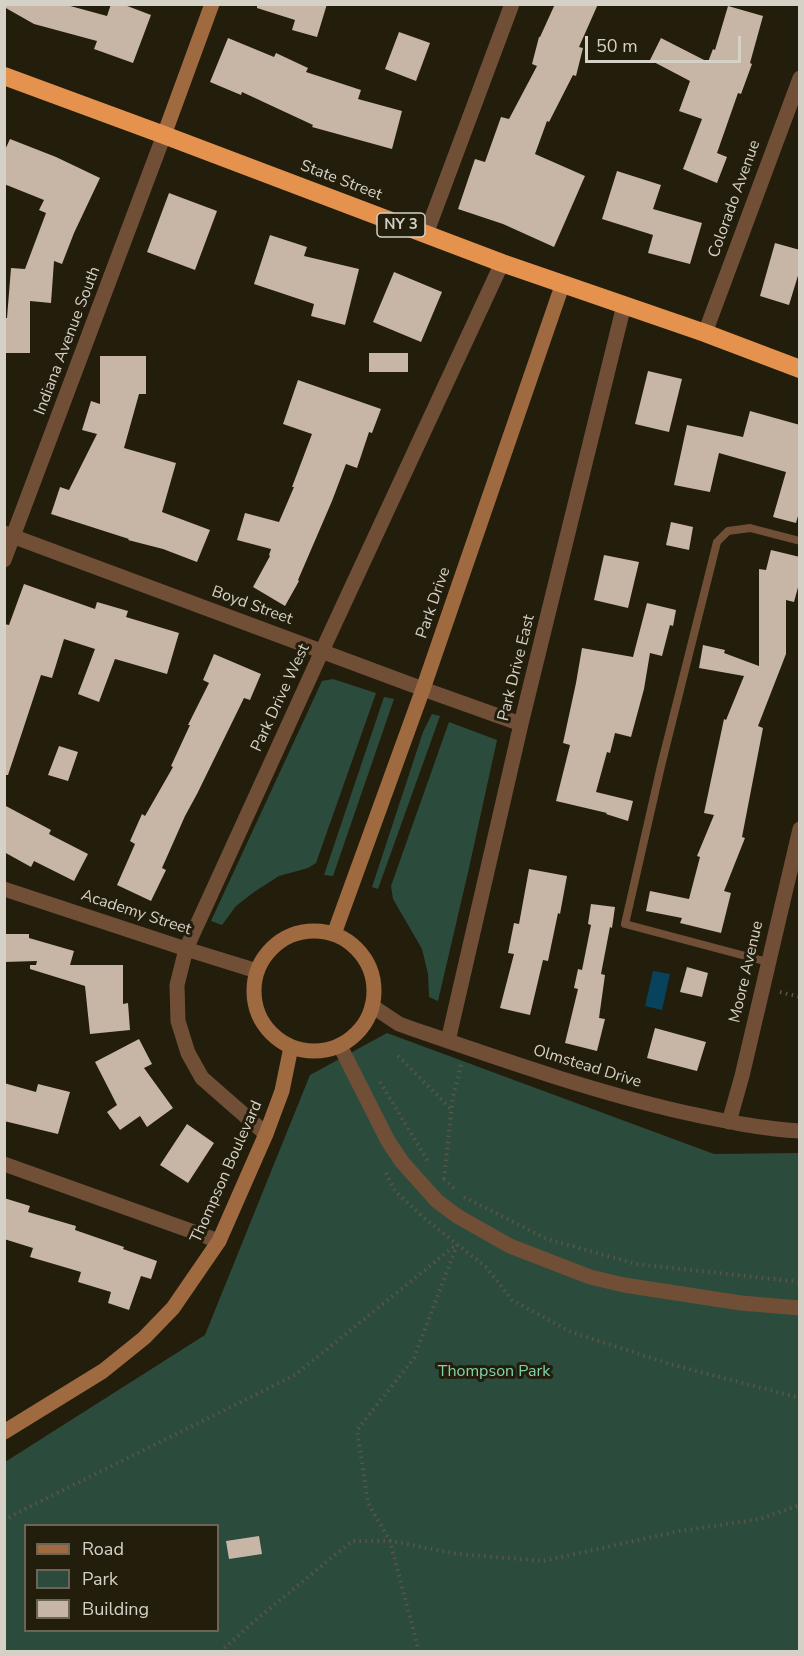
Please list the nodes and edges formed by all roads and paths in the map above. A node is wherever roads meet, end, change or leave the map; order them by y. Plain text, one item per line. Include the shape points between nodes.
1 (212, 4) edge
2 (512, 4) edge
3 (4, 76) edge
4 (800, 78) edge
5 (164, 135) junction
6 (426, 234) junction
7 (502, 262) junction
8 (562, 283) junction
9 (624, 305) junction
10 (705, 333) junction
11 (800, 369) edge
12 (9, 535) edge
13 (800, 541) edge
14 (4, 560) edge
15 (322, 651) junction
16 (423, 689) junction
17 (521, 724) junction
18 (800, 829) edge
19 (4, 889) edge
20 (334, 934) junction
21 (186, 949) junction
22 (768, 962) junction
23 (257, 970) junction
24 (780, 992) dead end
25 (800, 997) edge
26 (372, 1006) junction
27 (448, 1041) junction
28 (340, 1046) junction
29 (291, 1047) junction
30 (466, 1047) junction
31 (398, 1056) dead end
32 (380, 1081) dead end
33 (452, 1110) junction
34 (729, 1122) junction
35 (800, 1131) edge
36 (266, 1134) junction
37 (4, 1164) edge
38 (382, 1164) dead end
39 (432, 1168) dead end
40 (438, 1174) dead end
41 (444, 1180) junction
42 (219, 1241) junction
43 (457, 1244) junction
44 (800, 1282) edge
45 (800, 1308) edge
46 (800, 1398) edge
47 (4, 1432) edge
48 (800, 1505) edge
49 (4, 1521) edge
50 (390, 1541) junction
51 (220, 1652) edge
52 (419, 1652) edge

1 - 5 street
2 - 6 street
3 - 5 highway, State Street / NY 3
4 - 10 street, Colorado Avenue
5 - 6 highway, State Street / NY 3
5 - 12 street, Indiana Avenue South
6 - 7 highway, State Street / NY 3
7 - 8 highway, State Street / NY 3
7 - 15 street, Park Drive West
8 - 9 highway, State Street / NY 3
8 - 16 street, Park Drive
9 - 10 highway, State Street / NY 3
9 - 17 street, Park Drive East
10 - 11 highway, State Street / NY 3
12 - 14 street, Indiana Avenue South
12 - 15 street, Boyd Street
13 - 22 lane via 750,528 728,531 717,543 625,924
15 - 16 street, Boyd Street
15 - 21 street, Park Drive West
16 - 17 street, Boyd Street
16 - 20 street, Park Drive
17 - 27 street, Park Drive East
18 - 22 street, Moore Avenue
19 - 21 street, Academy Street
20 - 23 street via 315,931 288,937 266,954
20 - 26 street via 350,943 367,963 374,988
21 - 23 street, Academy Street
21 - 36 street, Park Drive West via 177,997 178,1021 188,1053 202,1078
22 - 34 street, Moore Avenue
23 - 29 street via 255,1007 275,1038
24 - 25 path
26 - 27 street, Olmstead Drive via 399,1024
26 - 28 street via 366,1022
27 - 30 street, Olmstead Drive
28 - 29 street via 324,1051
28 - 45 street via 402,1162 437,1202 457,1216 510,1246 590,1277 741,1303
29 - 36 street, Thompson Boulevard via 282,1091
30 - 33 path
30 - 34 street, Olmstead Drive via 643,1103
31 - 33 path
32 - 39 path
33 - 41 path
34 - 35 street, Olmstead Drive
36 - 42 street, Thompson Boulevard
37 - 42 street
38 - 43 path via 395,1191
40 - 41 path
41 - 44 path via 461,1196 547,1239 636,1264
42 - 47 street, Thompson Boulevard via 173,1308 144,1338 103,1371
43 - 46 path via 487,1268 512,1300 571,1332 670,1364
43 - 49 path via 295,1375
43 - 50 path via 414,1358 357,1430 368,1503
48 - 50 path via 760,1519 680,1531 543,1561 458,1554
50 - 51 path via 352,1541
50 - 52 path

